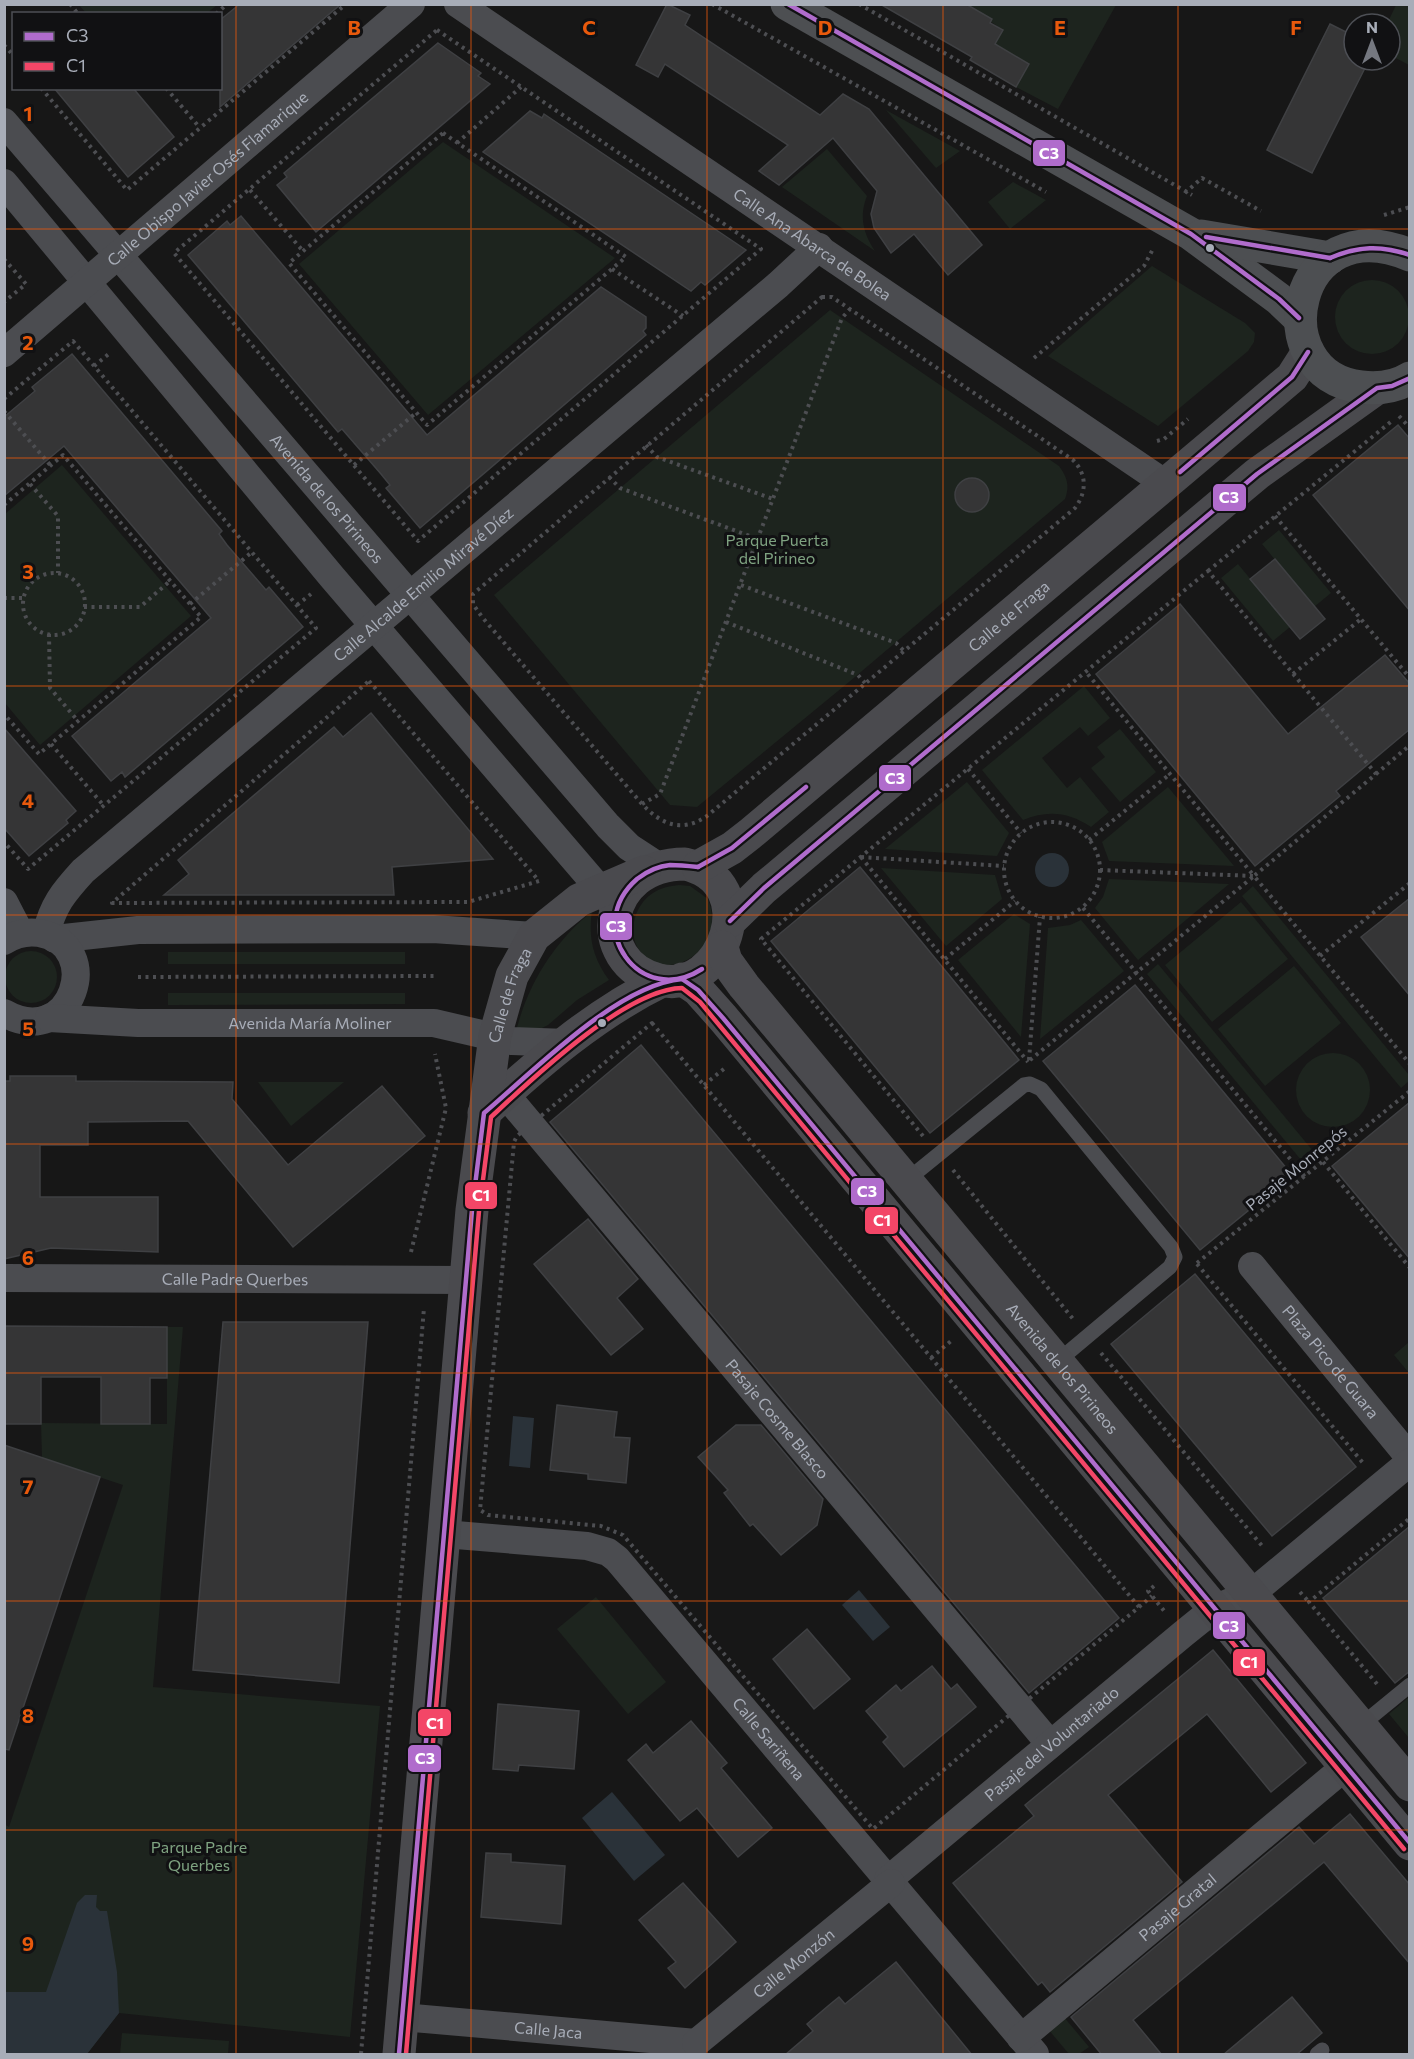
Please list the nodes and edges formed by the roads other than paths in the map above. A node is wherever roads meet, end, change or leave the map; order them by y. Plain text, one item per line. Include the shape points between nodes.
1 (411, 4) edge
2 (458, 4) edge
3 (787, 4) edge
4 (4, 122) edge
5 (4, 183) edge
6 (1191, 234) junction
7 (819, 247) junction
8 (1403, 248) edge
9 (118, 255) junction
10 (1330, 258) junction
11 (88, 281) junction
12 (1299, 318) junction
13 (1308, 352) junction
14 (4, 353) edge
15 (1400, 384) edge
16 (1167, 484) junction
17 (412, 595) junction
18 (375, 625) junction
19 (699, 867) junction
20 (651, 869) junction
21 (609, 898) junction
22 (4, 902) edge
23 (726, 934) junction
24 (534, 936) junction
25 (23, 938) edge
26 (672, 980) junction
27 (7, 1016) edge
28 (50, 1018) junction
29 (495, 1036) junction
30 (567, 1043) junction
31 (495, 1104) junction
32 (907, 1180) junction
33 (1252, 1266) dead end
34 (4, 1278) edge
35 (466, 1280) junction
36 (1058, 1361) junction
37 (1410, 1460) edge
38 (444, 1534) junction
39 (1252, 1593) junction
40 (1214, 1608) junction
41 (1410, 1685) edge
42 (1360, 1726) junction
43 (1050, 1744) junction
44 (1333, 1777) dead end
45 (1410, 1785) edge
46 (1410, 1844) edge
47 (890, 1881) junction
48 (402, 2017) junction
49 (1028, 2046) edge
50 (700, 2049) edge
51 (399, 2055) edge

1 - 9 street, Calle Obispo Javier Osés Flamarique
2 - 7 street, Calle Ana Abarca de Bolea
3 - 6 main road
4 - 9 street, Avenida de los Pirineos
5 - 11 street
6 - 10 main road
6 - 12 main road
7 - 16 street, Calle Ana Abarca de Bolea
7 - 17 street, Calle Alcalde Emilio Miravé Díez
8 - 10 main road via 1369,245 1349,248
9 - 11 street, Calle Obispo Javier Osés Flamarique
9 - 17 street, Avenida de los Pirineos
10 - 12 main road via 1313,274 1303,295
11 - 14 street, Calle Obispo Javier Osés Flamarique
11 - 18 street
12 - 13 main road
13 - 15 main road via 1326,372 1350,385
13 - 16 main road, Calle de Fraga via 1292,377
15 - 23 main road via 1257,474 764,888
16 - 19 main road, Calle de Fraga via 750,834
17 - 18 street, Calle Alcalde Emilio Miravé Díez
17 - 20 street, Avenida de los Pirineos via 608,826
18 - 21 street
18 - 25 street, Calle Alcalde Emilio Miravé Díez via 83,871 52,911
19 - 20 main road via 685,864
19 - 23 main road via 715,877 724,890 729,904
20 - 21 main road
21 - 24 main road, Calle de Fraga via 571,905
21 - 26 main road via 623,958 644,975
22 - 25 street
23 - 26 main road via 708,965
23 - 32 main road, Avenida de los Pirineos via 726,961 744,986
24 - 25 street via 433,929 162,930
24 - 29 main road, Calle de Fraga via 512,976
25 - 28 street via 70,956 76,979 68,1002
26 - 30 main road via 624,999
26 - 40 main road via 698,990 723,1018
27 - 28 street, Avenida María Moliner via 25,1022
28 - 29 street, Avenida María Moliner via 138,1023 434,1023
29 - 30 street, Avenida María Moliner via 530,1043
29 - 31 main road, Calle de Fraga
30 - 31 main road
31 - 35 main road, Calle de Fraga
31 - 43 street, Pasaje Cosme Blasco
32 - 36 main road, Avenida de los Pirineos
32 - 36 lane via 1024,1085 1036,1086 1172,1247 1175,1257 1170,1267
33 - 37 street, Plaza Pico de Guara
34 - 35 street, Calle Padre Querbes
35 - 38 main road, Calle de Fraga
36 - 39 main road, Avenida de los Pirineos
37 - 39 street, Pasaje del Voluntariado
38 - 47 street, Calle Sariñena via 587,1546 608,1552
38 - 48 main road, Calle de Fraga
39 - 40 street, Pasaje del Voluntariado
39 - 42 main road, Avenida de los Pirineos
40 - 43 street, Pasaje del Voluntariado
40 - 46 main road
41 - 42 lane
42 - 45 main road, Avenida de los Pirineos
43 - 47 street, Pasaje del Voluntariado
44 - 49 street, Pasaje Gratal
47 - 49 street, Calle Sariñena
47 - 50 street, Calle Monzón
48 - 50 street, Calle Jaca
48 - 51 main road, Calle de Fraga

